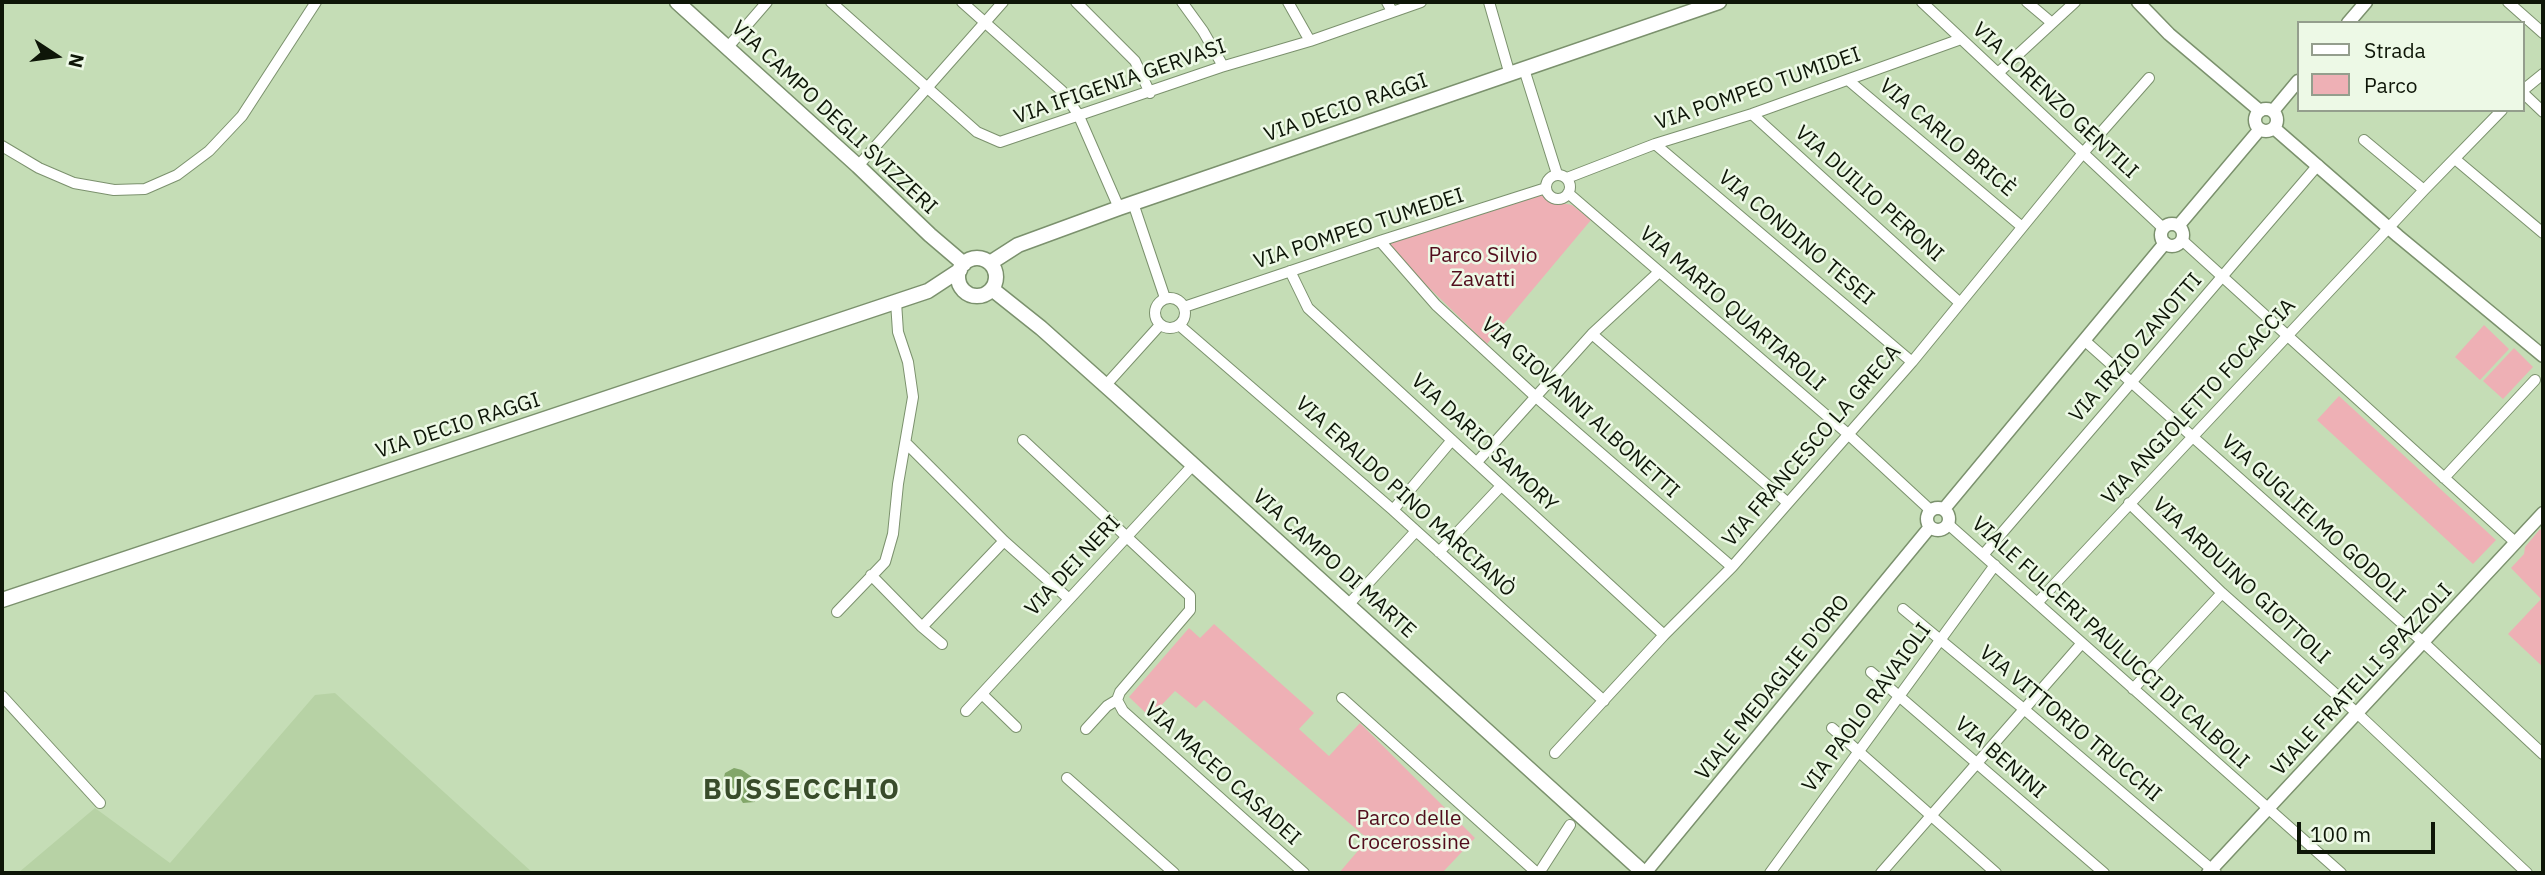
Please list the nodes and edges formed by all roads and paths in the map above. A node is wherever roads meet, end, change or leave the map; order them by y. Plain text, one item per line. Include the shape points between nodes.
1 (316, 2) edge
2 (767, 2) edge
3 (831, 2) edge
4 (962, 2) edge
5 (1003, 2) edge
6 (1076, 2) edge
7 (1182, 2) edge
8 (1288, 2) edge
9 (1421, 2) edge
10 (1489, 2) edge
11 (1719, 2) edge
12 (1922, 2) edge
13 (2027, 2) edge
14 (2075, 2) edge
15 (2138, 2) edge
16 (2366, 2) edge
17 (2508, 2) edge
18 (685, 4) edge
19 (1390, 7) edge
20 (2350, 21) edge
21 (984, 22) junction
22 (2052, 23) junction
23 (2543, 33) edge
24 (1961, 39) junction
25 (1310, 41) junction
26 (728, 47) junction
27 (1223, 66) junction
28 (1517, 72) junction
29 (1998, 73) junction
30 (2543, 74) edge
31 (2149, 78) dead end
32 (1847, 80) junction
33 (2296, 83) edge
34 (927, 86) junction
35 (2524, 90) edge
36 (1150, 93) junction
37 (2524, 94) edge
38 (2259, 111) junction
39 (2273, 111) junction
40 (2496, 112) edge
41 (2543, 112) edge
42 (1078, 114) junction
43 (1752, 114) junction
44 (2274, 128) junction
45 (2260, 129) junction
46 (2364, 140) dead end
47 (1655, 144) junction
48 (2, 146) edge
49 (2082, 153) junction
50 (2455, 159) junction
51 (2318, 165) junction
52 (858, 166) junction
53 (1562, 176) junction
54 (1546, 188) junction
55 (2424, 190) junction
56 (1568, 193) junction
57 (1126, 205) junction
58 (2179, 225) junction
59 (2021, 226) junction
60 (2163, 228) junction
61 (2389, 228) junction
62 (2543, 233) edge
63 (2182, 240) junction
64 (1380, 241) junction
65 (2165, 243) junction
66 (990, 263) junction
67 (962, 267) junction
68 (1290, 271) junction
69 (1659, 272) junction
70 (2223, 277) junction
71 (992, 289) junction
72 (928, 291) junction
73 (968, 294) junction
74 (1165, 298) junction
75 (896, 302) junction
76 (1960, 303) junction
77 (1184, 307) junction
78 (1160, 325) junction
79 (1179, 325) junction
80 (1592, 334) junction
81 (2288, 337) junction
82 (2084, 340) junction
83 (2542, 353) edge
84 (1912, 362) junction
85 (2535, 380) dead end
86 (2132, 382) junction
87 (1105, 386) junction
88 (1537, 398) junction
89 (1848, 434) junction
90 (2193, 436) junction
91 (1023, 440) dead end
92 (1452, 440) junction
93 (906, 443) junction
94 (1477, 462) junction
95 (1193, 465) junction
96 (2444, 478) junction
97 (1501, 486) junction
98 (1788, 503) junction
99 (2129, 503) junction
100 (1944, 509) junction
101 (1393, 510) junction
102 (1930, 512) junction
103 (2543, 513) edge
104 (1948, 524) junction
105 (1930, 527) junction
106 (1416, 531) junction
107 (1126, 537) junction
108 (1004, 541) junction
109 (2514, 543) junction
110 (1440, 552) junction
111 (1983, 555) junction
112 (1994, 565) junction
113 (1732, 567) junction
114 (871, 575) junction
115 (2222, 593) junction
116 (1069, 599) junction
117 (2, 600) edge
118 (2037, 603) junction
119 (1349, 605) junction
120 (1903, 609) dead end
121 (837, 612) dead end
122 (922, 626) junction
123 (1664, 635) junction
124 (1940, 640) junction
125 (2423, 642) junction
126 (2082, 643) junction
127 (942, 644) dead end
128 (1871, 673) dead end
129 (2133, 689) junction
130 (982, 694) junction
131 (2, 696) edge
132 (1898, 696) junction
133 (1342, 698) dead end
134 (1117, 701) junction
135 (1604, 701) junction
136 (2025, 710) junction
137 (966, 711) dead end
138 (2358, 715) junction
139 (1016, 727) dead end
140 (1832, 728) dead end
141 (1086, 729) dead end
142 (1858, 751) junction
143 (1555, 753) dead end
144 (2543, 754) edge
145 (1977, 763) junction
146 (1067, 778) dead end
147 (100, 803) dead end
148 (2269, 809) junction
149 (1930, 816) junction
150 (1570, 825) dead end
151 (2212, 872) edge
152 (1174, 873) edge
153 (1304, 873) edge
154 (1538, 873) edge
155 (1645, 873) edge
156 (1770, 873) edge
157 (1881, 873) edge
158 (1996, 873) edge
159 (2104, 873) edge
160 (2341, 873) edge
161 (2526, 873) edge

1 - 48 street via 242,116 209,151 177,175 145,189 114,190 74,183
2 - 26 street
3 - 34 street, VIA IFIGENIA GERVASI
4 - 21 street
5 - 21 street
6 - 36 street via 1135,61
7 - 27 street
8 - 25 street
9 - 19 street, VIA IFIGENIA GERVASI
10 - 28 street
11 - 28 main road, VIA DECIO RAGGI
12 - 24 street, VIA LORENZO GENTILI
13 - 22 street
14 - 22 street
15 - 38 street
16 - 20 street
17 - 23 street
18 - 26 main road, VIA CAMPO DEGLI SVIZZERI
19 - 25 street, VIA IFIGENIA GERVASI
21 - 34 street
21 - 42 street via 1062,91
22 - 29 street
24 - 29 street, VIA LORENZO GENTILI
24 - 32 street, VIA POMPEO TUMIDEI
25 - 27 street, VIA IFIGENIA GERVASI
26 - 52 main road, VIA CAMPO DEGLI SVIZZERI
27 - 36 street, VIA IFIGENIA GERVASI
28 - 53 street
28 - 57 main road, VIA DECIO RAGGI
29 - 49 street, VIA LORENZO GENTILI
30 - 35 street
31 - 49 street, VIA FRANCESCO LA GRECA
32 - 43 street, VIA POMPEO TUMIDEI
32 - 59 street, VIA CARLO BRICÈ
33 - 39 street
34 - 42 street, VIA IFIGENIA GERVASI via 977,132 1000,142
34 - 52 street
36 - 42 street, VIA IFIGENIA GERVASI
37 - 41 street
38 - 39 street
38 - 45 street via 2255,120
39 - 44 street via 2277,117
40 - 50 street, VIA ANGIOLETTO FOCACCIA
42 - 57 street
43 - 47 street, VIA POMPEO TUMIDEI
43 - 76 street, VIA DUILIO PERONI
44 - 45 street
44 - 51 street
45 - 58 street
46 - 55 street
47 - 53 street, VIA POMPEO TUMIDEI
47 - 84 street, VIA CONDINO TESEI
49 - 59 street, VIA FRANCESCO LA GRECA
49 - 60 street, VIA LORENZO GENTILI
50 - 55 street, VIA ANGIOLETTO FOCACCIA
50 - 62 street
51 - 61 street
51 - 70 street, VIA IRZIO ZANOTTI
52 - 67 main road, VIA CAMPO DEGLI SVIZZERI
53 - 54 street via 1547,181
53 - 56 street via 1570,185
54 - 56 street via 1557,199
54 - 64 street, VIA POMPEO TUMEDEI
55 - 61 street, VIA ANGIOLETTO FOCACCIA
56 - 69 street, VIA MARIO QUARTAROLI
57 - 66 main road, VIA DECIO RAGGI via 1018,245
57 - 74 street
58 - 60 street
58 - 63 street
59 - 76 street, VIA FRANCESCO LA GRECA
60 - 65 street
61 - 81 street, VIA ANGIOLETTO FOCACCIA
61 - 83 street
63 - 65 street via 2174,246
63 - 70 street
64 - 68 street, VIA POMPEO TUMEDEI
64 - 88 street, VIA GIOVANNI ALBONETTI via 1436,305
65 - 82 street
66 - 67 main road via 980,258
66 - 71 main road via 996,273
67 - 72 main road, VIA DECIO RAGGI
67 - 73 main road via 961,286
68 - 77 street, VIA POMPEO TUMEDEI
68 - 92 street, VIA DARIO SAMORY via 1308,308
69 - 80 street
69 - 89 street, VIA MARIO QUARTAROLI
70 - 81 street
70 - 86 street, VIA IRZIO ZANOTTI
71 - 73 main road via 984,295
71 - 87 main road, VIA CAMPO DI MARTE
72 - 73 main road, VIA DECIO RAGGI
72 - 75 main road, VIA DECIO RAGGI
74 - 77 street via 1179,300
74 - 78 street via 1154,312
75 - 93 street via 912,397
75 - 117 main road, VIA DECIO RAGGI
76 - 84 street, VIA FRANCESCO LA GRECA
77 - 79 street via 1185,317
78 - 79 street
78 - 87 street
79 - 101 street, VIA ERALDO PINO MARCIANÒ
80 - 88 street
80 - 98 street
81 - 90 street, VIA ANGIOLETTO FOCACCIA
81 - 96 street
82 - 86 street, VIA GUGLIELMO GODOLI
82 - 100 street
84 - 89 street, VIA FRANCESCO LA GRECA
85 - 96 street
86 - 90 street, VIA GUGLIELMO GODOLI
86 - 111 street, VIA IRZIO ZANOTTI
87 - 95 main road, VIA CAMPO DI MARTE
88 - 94 street
88 - 113 street, VIA GIOVANNI ALBONETTI
89 - 98 street, VIA FRANCESCO LA GRECA
89 - 102 street, VIA MARIO QUARTAROLI
90 - 99 street, VIA ANGIOLETTO FOCACCIA
90 - 125 street, VIA GUGLIELMO GODOLI
91 - 107 street
92 - 94 street, VIA DARIO SAMORY
92 - 101 street
93 - 108 street
93 - 114 street via 893,534 885,562
94 - 97 street, VIA DARIO SAMORY
95 - 107 street, VIA DEI NERI
95 - 119 main road, VIA CAMPO DI MARTE
96 - 109 street
97 - 110 street
97 - 123 street, VIA DARIO SAMORY
98 - 113 street, VIA FRANCESCO LA GRECA
99 - 115 street, VIA ARDUINO GIOTTOLI
99 - 118 street, VIA ANGIOLETTO FOCACCIA
100 - 102 street
100 - 104 street via 1949,514
101 - 106 street, VIA ERALDO PINO MARCIANÒ
102 - 105 street
103 - 109 street, VIALE FRATELLI SPAZZOLI
104 - 105 street via 1940,530
104 - 111 street, VIALE FULCERI PAULUCCI DI CALBOLI
105 - 155 street, VIALE MEDAGLIE D'ORO
106 - 110 street, VIA ERALDO PINO MARCIANÒ
106 - 119 street
107 - 116 street, VIA DEI NERI
107 - 134 street via 1191,596 1190,610 1119,692
108 - 116 street
108 - 122 street
109 - 125 street, VIALE FRATELLI SPAZZOLI
110 - 135 street, VIA ERALDO PINO MARCIANÒ
111 - 112 street, VIALE FULCERI PAULUCCI DI CALBOLI
112 - 118 street, VIALE FULCERI PAULUCCI DI CALBOLI
112 - 124 street, VIA PAOLO RAVAIOLI
113 - 123 street, VIA FRANCESCO LA GRECA
114 - 121 street
114 - 122 street
115 - 129 street
115 - 138 street, VIA ARDUINO GIOTTOLI
116 - 130 street, VIA DEI NERI
118 - 126 street, VIALE FULCERI PAULUCCI DI CALBOLI
119 - 155 main road, VIA CAMPO DI MARTE
120 - 124 street, VIA VITTORIO TRUCCHI
122 - 127 street
123 - 135 street, VIA FRANCESCO LA GRECA
124 - 132 street, VIA PAOLO RAVAIOLI
124 - 136 street, VIA VITTORIO TRUCCHI
125 - 138 street, VIALE FRATELLI SPAZZOLI
125 - 144 street, VIA GUGLIELMO GODOLI
126 - 129 street, VIALE FULCERI PAULUCCI DI CALBOLI
126 - 136 street
128 - 132 street, VIA BENINI
129 - 148 street, VIALE FULCERI PAULUCCI DI CALBOLI
130 - 137 street, VIA DEI NERI
130 - 139 street
131 - 147 street
132 - 142 street, VIA PAOLO RAVAIOLI
132 - 145 street, VIA BENINI
133 - 154 street
134 - 141 street
134 - 153 street, VIA MACEO CASADEI
135 - 143 street, VIA FRANCESCO LA GRECA
136 - 145 street
136 - 151 street, VIA VITTORIO TRUCCHI
138 - 148 street, VIALE FRATELLI SPAZZOLI
138 - 161 street, VIA ARDUINO GIOTTOLI
140 - 142 street
142 - 149 street
142 - 156 street, VIA PAOLO RAVAIOLI
145 - 149 street
145 - 159 street, VIA BENINI
146 - 152 street
148 - 151 street, VIALE FRATELLI SPAZZOLI
148 - 160 street, VIALE FULCERI PAULUCCI DI CALBOLI
149 - 157 street
149 - 158 street
150 - 154 street

